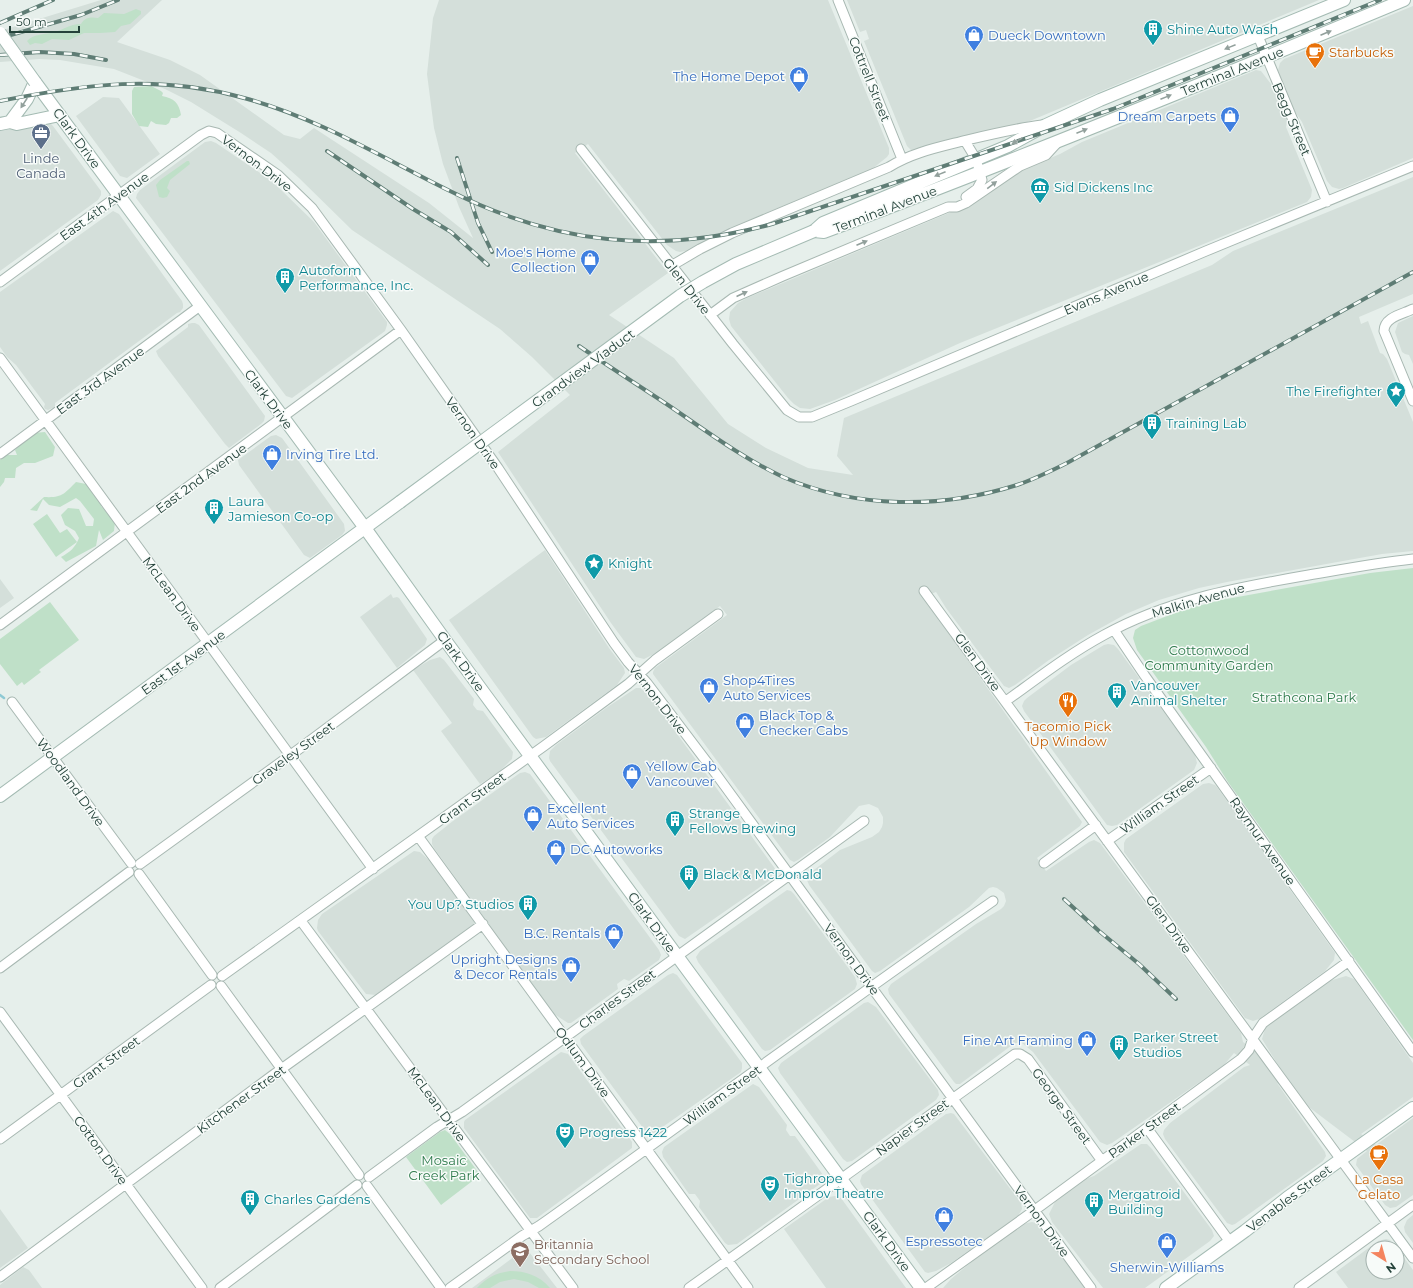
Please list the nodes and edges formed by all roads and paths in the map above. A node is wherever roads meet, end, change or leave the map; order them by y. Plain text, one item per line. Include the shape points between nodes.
1 (838, 0) edge
2 (1344, 0) edge
3 (1404, 0) edge
4 (0, 33) edge
5 (1258, 36) junction
6 (1267, 57) junction
7 (35, 82) junction
8 (60, 115) junction
9 (5, 123) edge
10 (1046, 124) junction
11 (209, 131) joint
12 (965, 140) junction
13 (1060, 140) junction
14 (581, 149) dead end
15 (902, 159) junction
16 (976, 159) junction
17 (1413, 166) edge
18 (980, 172) junction
19 (119, 195) junction
20 (1327, 202) junction
21 (948, 208) junction
22 (814, 231) junction
23 (672, 266) junction
24 (0, 282) edge
25 (200, 306) junction
26 (1413, 309) edge
27 (710, 315) junction
28 (401, 330) junction
29 (0, 358) edge
30 (1413, 401) edge
31 (799, 416) joint
32 (283, 417) junction
33 (45, 420) junction
34 (0, 454) edge
35 (365, 528) junction
36 (127, 532) junction
37 (1413, 559) edge
38 (924, 590) dead end
39 (718, 614) dead end
40 (0, 625) edge
41 (1114, 630) junction
42 (445, 640) junction
43 (208, 644) junction
44 (639, 674) junction
45 (1006, 701) junction
46 (12, 702) dead end
47 (290, 756) junction
48 (530, 756) junction
49 (53, 758) junction
50 (1211, 768) junction
51 (0, 796) edge
52 (864, 821) dead end
53 (1096, 825) junction
54 (418, 836) junction
55 (1107, 841) junction
56 (1044, 863) dead end
57 (140, 864) junction
58 (130, 868) junction
59 (373, 869) junction
60 (139, 874) junction
61 (790, 876) junction
62 (993, 901) dead end
63 (301, 921) junction
64 (483, 924) junction
65 (678, 956) junction
66 (1349, 961) junction
67 (0, 968) edge
68 (212, 975) junction
69 (222, 976) junction
70 (211, 985) junction
71 (221, 986) junction
72 (871, 987) junction
73 (366, 1009) junction
74 (0, 1012) edge
75 (565, 1037) junction
76 (1253, 1038) junction
77 (1413, 1052) edge
78 (1020, 1054) joint
79 (760, 1068) junction
80 (281, 1070) junction
81 (61, 1095) junction
82 (952, 1098) junction
83 (1413, 1108) edge
84 (448, 1120) junction
85 (1147, 1128) junction
86 (0, 1139) edge
87 (647, 1149) junction
88 (1341, 1159) junction
89 (1102, 1161) junction
90 (358, 1175) junction
91 (369, 1177) junction
92 (841, 1178) junction
93 (125, 1184) junction
94 (357, 1185) junction
95 (367, 1186) junction
96 (1413, 1205) edge
97 (1035, 1210) junction
98 (1388, 1223) junction
99 (531, 1231) junction
100 (1230, 1242) junction
101 (1413, 1258) edge
102 (728, 1260) junction
103 (0, 1276) edge
104 (1172, 1286) edge
105 (202, 1288) edge
106 (220, 1288) edge
107 (441, 1288) edge
108 (450, 1288) edge
109 (573, 1288) edge
110 (689, 1288) edge
111 (748, 1288) edge
112 (921, 1288) edge
113 (926, 1288) edge
114 (1091, 1288) edge
115 (1299, 1288) edge

1 - 15 street, Cottrell Street
2 - 5 main road, Terminal Avenue
6 -> 3 main road, Terminal Avenue
4 - 7 main road, Clark Drive, bridge
5 - 6 street, Begg Street
5 -> 10 main road, Terminal Avenue
13 -> 6 main road, Terminal Avenue
6 - 20 street, Begg Street
7 - 8 main road, Clark Drive
7 -> 9 main road via 27,99
8 - 9 main road via 17,124
8 - 19 main road, Clark Drive
10 - 12 street, Terminal Avenue
10 -> 16 main road, Terminal Avenue via 1008,146
11 - 19 street, East 4th Avenue
11 - 28 street, Vernon Drive via 217,133 278,175 312,208
12 - 15 street, Terminal Avenue
12 - 16 street
13 - 18 main road, Terminal Avenue
21 -> 13 street, Terminal Avenue via 966,203 1020,166 1046,155
14 - 23 street, Glen Drive
15 - 23 street, Terminal Avenue via 889,167 732,233
16 - 18 street
16 -> 22 main road, Terminal Avenue via 822,223
17 - 20 street, Evans Avenue
18 - 21 street via 982,180 976,189 950,204
18 - 22 main road, Terminal Avenue via 824,232
19 - 24 street, East 4th Avenue
19 - 25 main road, Clark Drive
20 - 31 street, Evans Avenue via 838,406 812,416
27 -> 21 street, Terminal Avenue via 733,298
22 - 35 main road, Grandview Viaduct, bridge via 736,264 680,296
23 - 27 street, Glen Drive
25 - 32 main road, Clark Drive
25 - 33 street, East 3rd Avenue
26 - 30 street via 1392,318 1385,325 1385,336
27 - 31 street, Glen Drive via 787,410
28 - 32 street, East 2nd Avenue
28 - 44 street, Vernon Drive via 498,468 614,643
29 - 33 street, McLean Drive
32 - 35 main road, Clark Drive
32 - 36 street, East 2nd Avenue
33 - 34 street, East 3rd Avenue
33 - 36 street, McLean Drive
35 - 42 main road, Clark Drive
35 - 43 main road, East 1st Avenue
36 - 40 street, East 2nd Avenue
36 - 43 street, McLean Drive
37 - 41 street, Malkin Avenue via 1232,589 1176,604
38 - 45 street, Glen Drive
39 - 44 street, Grant Street
41 - 45 street, Malkin Avenue via 1084,646
41 - 50 street, Raymur Avenue
42 - 47 street, Graveley Street
42 - 48 main road, Clark Drive
43 - 47 street, McLean Drive
43 - 49 main road, East 1st Avenue
44 - 48 street, Grant Street
44 - 61 street, Vernon Drive
45 - 53 street, Glen Drive
46 - 49 street, Woodland Drive
47 - 57 street, Graveley Street
47 - 59 street, McLean Drive
48 - 54 street, Grant Street
48 - 65 main road, Clark Drive
49 - 51 main road, East 1st Avenue
49 - 58 street, Woodland Drive
50 - 55 street, William Street
50 - 66 street, Raymur Avenue
52 - 61 street, Charles Street
53 - 55 street, Glen Drive
53 - 56 street
54 - 59 street, Grant Street
54 - 64 street, Odlum Drive
55 - 76 street, Glen Drive
57 - 58 street via 136,862
57 - 60 street via 142,870
58 - 60 street via 134,876
58 - 67 street
59 - 63 street, Grant Street
60 - 68 street
61 - 65 street, Charles Street
61 - 72 street, Vernon Drive
62 - 72 street, William Street
63 - 69 street, Grant Street
63 - 73 street, McLean Drive
64 - 73 street, Kitchener Street
64 - 75 street, Odlum Drive
65 - 75 street, Charles Street
65 - 79 main road, Clark Drive
66 - 76 street, Parker Street via 1263,1023
66 - 77 street, Raymur Avenue
68 - 69 street via 218,973
68 - 70 street via 209,980
69 - 71 street via 224,982
70 - 71 street
70 - 81 street, Grant Street
71 - 80 street
72 - 79 street, William Street
72 - 82 street, Vernon Drive
73 - 80 street, Kitchener Street
73 - 84 street, McLean Drive
74 - 81 street, Cotton Drive
75 - 84 street, Charles Street
75 - 87 street, Odlum Drive
76 - 85 street, Parker Street via 1249,1050 1241,1059
76 - 88 street, Glen Drive
78 - 82 street, Napier Street via 1009,1057
78 - 89 street, George Street via 1028,1059
79 - 87 street, William Street
79 - 92 main road, Clark Drive
80 - 90 street
80 - 93 street, Kitchener Street
81 - 86 street, Grant Street
81 - 93 street, Cotton Drive
82 - 92 street, Napier Street
82 - 97 street, Vernon Drive
83 - 88 main road, Venables Street
84 - 91 street, Charles Street
84 - 99 street, McLean Drive
85 - 89 street, Parker Street
85 - 100 street
87 - 99 street, William Street
87 - 102 street, Odlum Drive
88 - 98 street, Glen Drive
88 - 100 main road, Venables Street
89 - 97 street, Parker Street
90 - 91 street
90 - 94 street
91 - 95 street
92 - 102 street, Napier Street
92 - 112 main road, Clark Drive
93 - 103 street, Kitchener Street
93 - 105 street, Cotton Drive
94 - 95 street
94 - 106 street
95 - 107 street
96 - 98 street
97 - 113 street, Parker Street
97 - 114 street, Vernon Drive
98 - 101 street, Glen Drive
98 - 115 street
99 - 108 street, William Street
99 - 109 street, McLean Drive
100 - 104 main road, Venables Street
102 - 110 street, Napier Street
102 - 111 street, Odlum Drive

